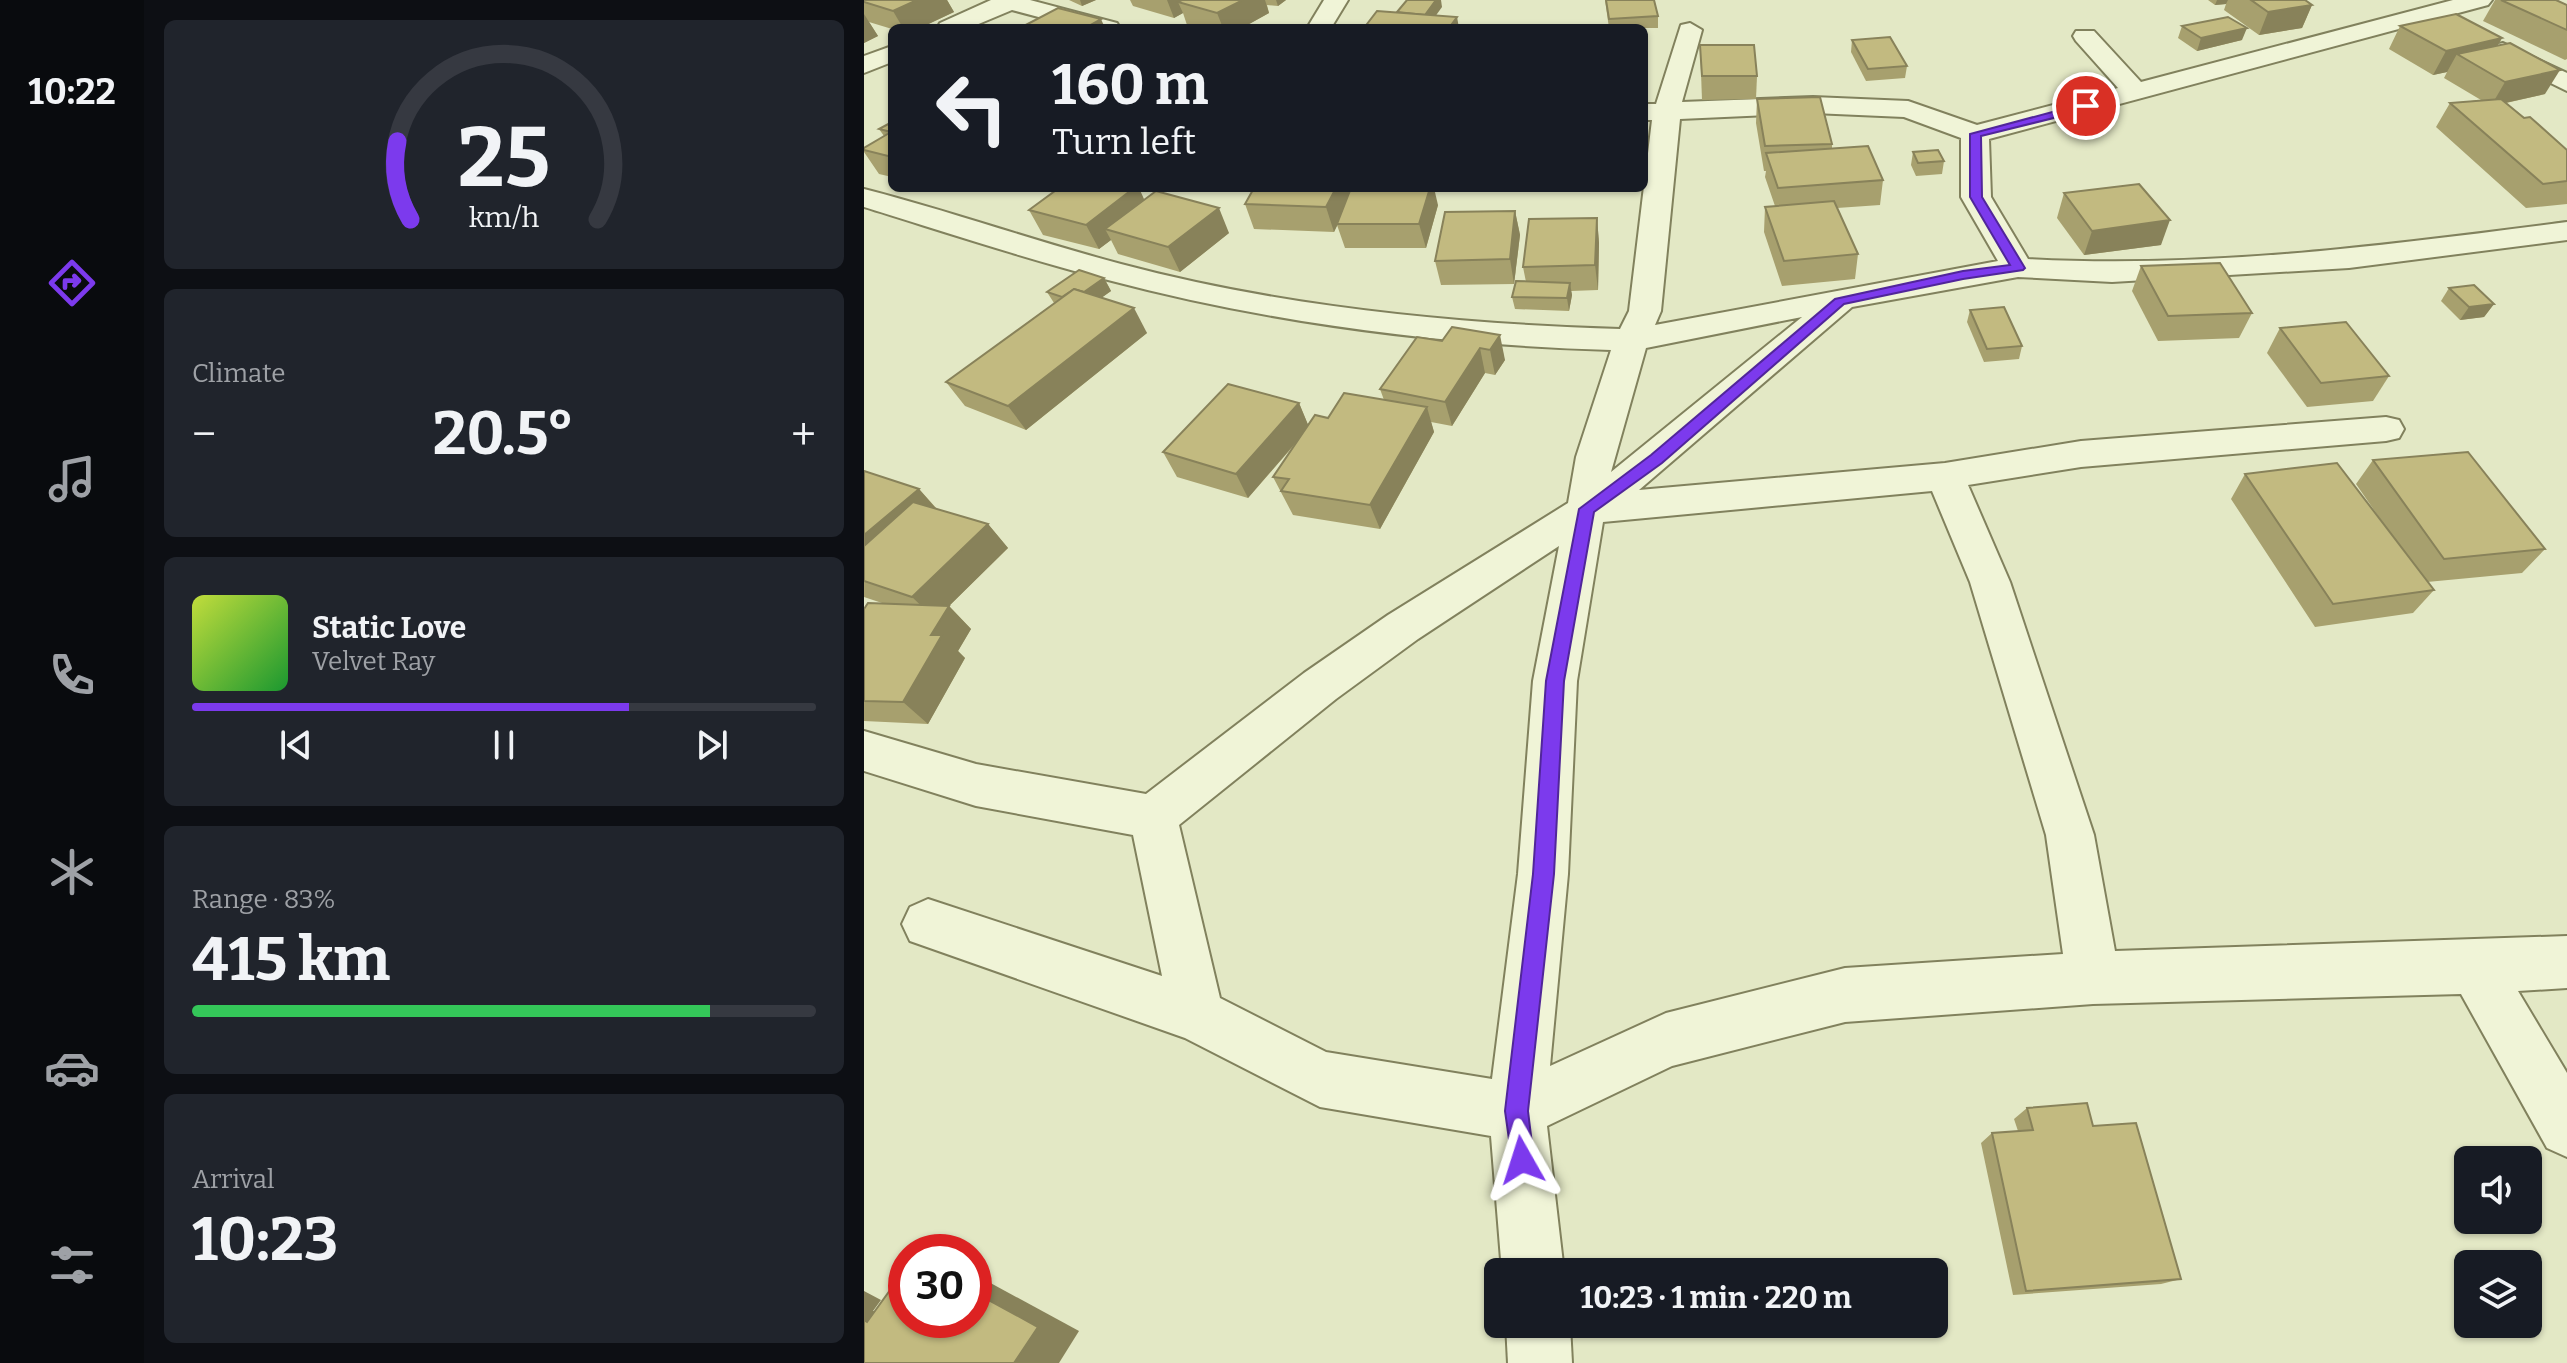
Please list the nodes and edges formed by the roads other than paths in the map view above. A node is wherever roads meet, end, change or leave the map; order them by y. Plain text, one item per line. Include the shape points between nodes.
1 (1336, 0) edge
2 (1006, 1) edge
3 (2474, 1) edge
4 (2432, 15) junction
5 (957, 24) edge
6 (1093, 24) edge
7 (1321, 24) edge
8 (1690, 30) dead end
9 (2085, 36) dead end
10 (888, 55) edge
11 (864, 65) edge
12 (2567, 83) edge
13 (2135, 91) junction
14 (1655, 111) edge
15 (1975, 134) junction
16 (864, 198) edge
17 (1028, 216) dead end
18 (2567, 231) edge
19 (989, 237) junction
20 (2018, 268) junction
21 (1840, 301) junction
22 (1631, 340) junction
23 (2386, 429) dead end
24 (1945, 476) junction
25 (1587, 509) junction
26 (864, 751) edge
27 (1153, 817) junction
28 (928, 924) dead end
29 (2567, 962) edge
30 (2475, 968) junction
31 (2093, 978) junction
32 (1197, 1015) junction
33 (1517, 1111) junction
34 (2567, 1128) edge
35 (1532, 1258) edge
36 (1539, 1338) edge
37 (1540, 1363) edge

1 - 7 street
2 - 5 street
2 - 6 street
3 - 4 street
4 - 12 street
4 - 13 street
8 - 14 street
9 - 13 street
10 - 11 street
13 - 15 street
14 - 15 street via 1813,105 1908,109
14 - 22 street via 1645,311
15 - 20 street via 1976,197
16 - 19 street
17 - 19 street
18 - 20 street via 2349,259 2112,273
19 - 22 street via 1116,273 1264,305 1535,337
20 - 21 street
21 - 22 street
21 - 25 street via 1656,459
22 - 25 street via 1595,457
23 - 24 street via 2081,454
24 - 25 street
24 - 31 street via 1990,582 2070,835
25 - 27 street via 1391,635
25 - 33 street via 1555,681 1543,874
26 - 27 street via 976,785
27 - 32 street
28 - 32 street
29 - 30 street
30 - 31 street
30 - 34 street
31 - 33 street via 1845,995 1666,1040
32 - 33 street via 1320,1079
33 - 35 street
36 - 37 street

